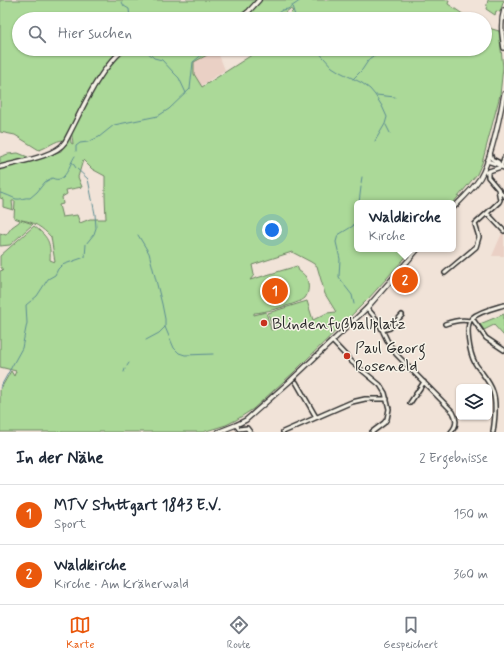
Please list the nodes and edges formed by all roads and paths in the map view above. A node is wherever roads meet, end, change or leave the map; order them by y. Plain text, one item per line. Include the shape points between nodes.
1 (259, 0) edge
2 (504, 10) edge
3 (248, 12) edge
4 (504, 48) edge
5 (116, 56) edge
6 (504, 94) edge
7 (490, 151) junction
8 (504, 158) edge
9 (487, 161) junction
10 (502, 167) edge
11 (0, 168) edge
12 (484, 168) junction
13 (488, 171) junction
14 (480, 177) junction
15 (498, 189) junction
16 (504, 196) edge
17 (456, 205) edge
18 (486, 213) junction
19 (504, 231) edge
20 (415, 252) edge
21 (445, 274) dead end
22 (504, 305) edge
23 (367, 308) junction
24 (402, 315) dead end
25 (471, 319) junction
26 (445, 324) dead end
27 (382, 330) junction
28 (332, 341) junction
29 (504, 350) edge
30 (296, 382) dead end
31 (424, 382) junction
32 (387, 399) junction
33 (410, 403) dead end
34 (316, 417) junction
35 (236, 425) junction
36 (218, 432) edge
37 (250, 432) edge
38 (283, 432) edge
39 (372, 432) edge
40 (451, 432) edge
41 (493, 432) edge

1 - 3 main road
2 - 4 main road via 501,29
5 - 11 main road via 89,92 63,145 54,152
6 - 7 main road
7 - 9 main road
7 - 10 street via 492,159
8 - 10 street
9 - 10 street
9 - 12 main road
10 - 13 street
12 - 13 street
12 - 14 main road
13 - 14 street
13 - 15 street via 488,178
14 - 17 main road
15 - 16 street
15 - 18 street via 500,200
18 - 19 street
18 - 21 street via 475,224 479,237 476,247
20 - 23 main road
22 - 25 street
23 - 27 street
23 - 28 main road
24 - 27 street via 390,328
25 - 26 street
25 - 29 street via 486,338
25 - 41 street via 468,334 471,355 494,396
27 - 31 street via 391,348
28 - 32 street via 352,362 380,384
28 - 35 main road via 246,420
30 - 34 street
31 - 33 street
31 - 40 street via 454,415 455,424
32 - 34 street via 352,402
32 - 39 street via 387,418
34 - 38 street
35 - 36 main road
35 - 37 street via 239,429 247,428

